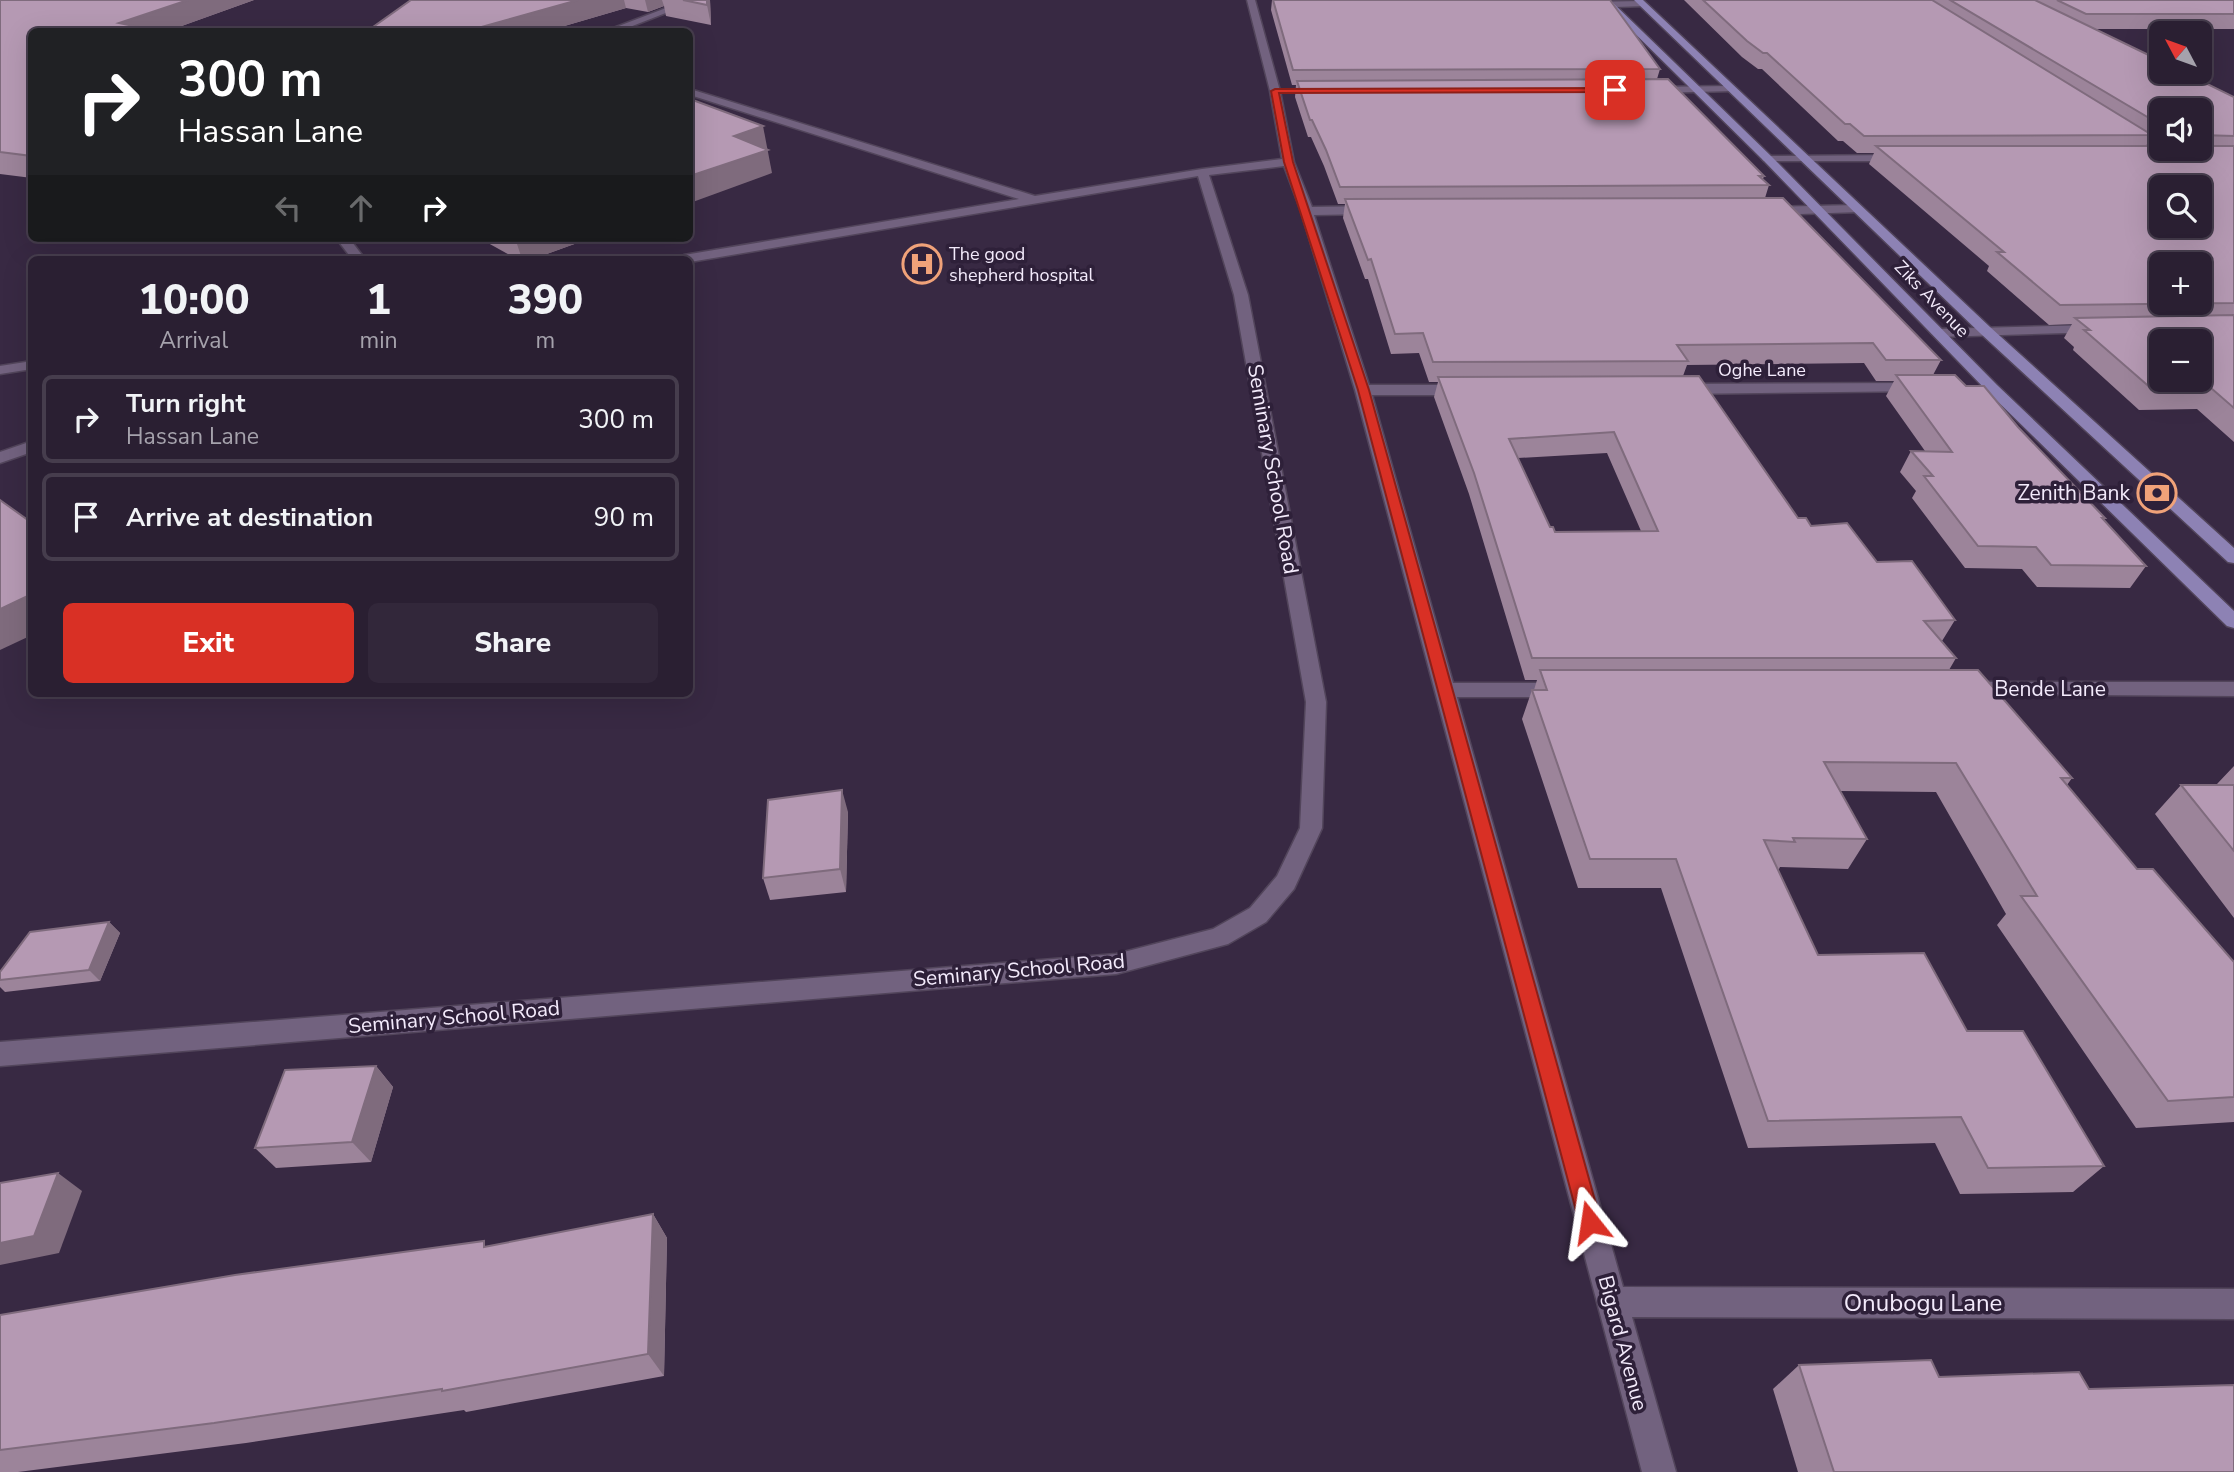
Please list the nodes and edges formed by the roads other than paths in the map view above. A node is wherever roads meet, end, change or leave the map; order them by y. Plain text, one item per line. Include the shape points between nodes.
1 (695, 0) edge
2 (1256, 2) edge
3 (1607, 2) edge
4 (1640, 2) edge
5 (1582, 5) edge
6 (616, 28) edge
7 (1730, 89) junction
8 (1642, 90) edge
9 (1696, 90) junction
10 (693, 93) edge
11 (1804, 158) junction
12 (1914, 158) edge
13 (1768, 159) junction
14 (1288, 162) junction
15 (1202, 172) junction
16 (1037, 201) junction
17 (1856, 209) junction
18 (1386, 210) edge
19 (1307, 211) junction
20 (1751, 211) edge
21 (1818, 211) junction
22 (345, 242) edge
23 (357, 256) edge
24 (693, 258) edge
25 (2109, 329) edge
26 (1985, 330) junction
27 (1938, 333) junction
28 (28, 366) edge
29 (0, 370) edge
30 (1936, 388) edge
31 (1964, 388) edge
32 (1992, 388) junction
33 (1671, 389) edge
34 (1363, 390) junction
35 (1475, 390) edge
36 (28, 448) edge
37 (0, 458) edge
38 (2234, 558) edge
39 (2234, 622) edge
40 (2234, 689) edge
41 (1446, 690) junction
42 (1585, 690) edge
43 (1944, 690) edge
44 (0, 1054) edge
45 (1612, 1302) junction
46 (2234, 1304) edge
47 (1659, 1472) edge

1 - 6 street
2 - 14 street, Bigard Avenue via 1282,91
3 - 4 street
3 - 5 street
3 - 9 main road, Ziks Avenue
4 - 7 main road, Ziks Avenue
7 - 9 street
7 - 11 main road, Ziks Avenue
8 - 9 street
9 - 13 main road, Ziks Avenue
10 - 16 street
11 - 12 street
11 - 13 street
11 - 17 main road, Ziks Avenue
13 - 21 main road, Ziks Avenue
14 - 15 street
14 - 19 street, Bigard Avenue
15 - 16 street
15 - 44 street, Seminary School Road via 1241,295 1316,702 1311,828 1286,882 1258,915 1219,937 1116,964
16 - 24 street
17 - 21 street
17 - 26 main road, Ziks Avenue
18 - 19 street
19 - 34 street, Bigard Avenue
20 - 21 street
21 - 27 main road, Ziks Avenue
22 - 23 street
25 - 26 street
26 - 27 street
26 - 38 main road, Ziks Avenue
27 - 32 main road, Ziks Avenue
28 - 29 street
30 - 33 street, Oghe Lane
31 - 32 street
32 - 39 main road, Ziks Avenue
34 - 35 street
34 - 41 street, Bigard Avenue
36 - 37 street
40 - 43 street, Bende Lane
41 - 42 street
41 - 45 street, Bigard Avenue
45 - 46 street, Onubogu Lane
45 - 47 street, Bigard Avenue

